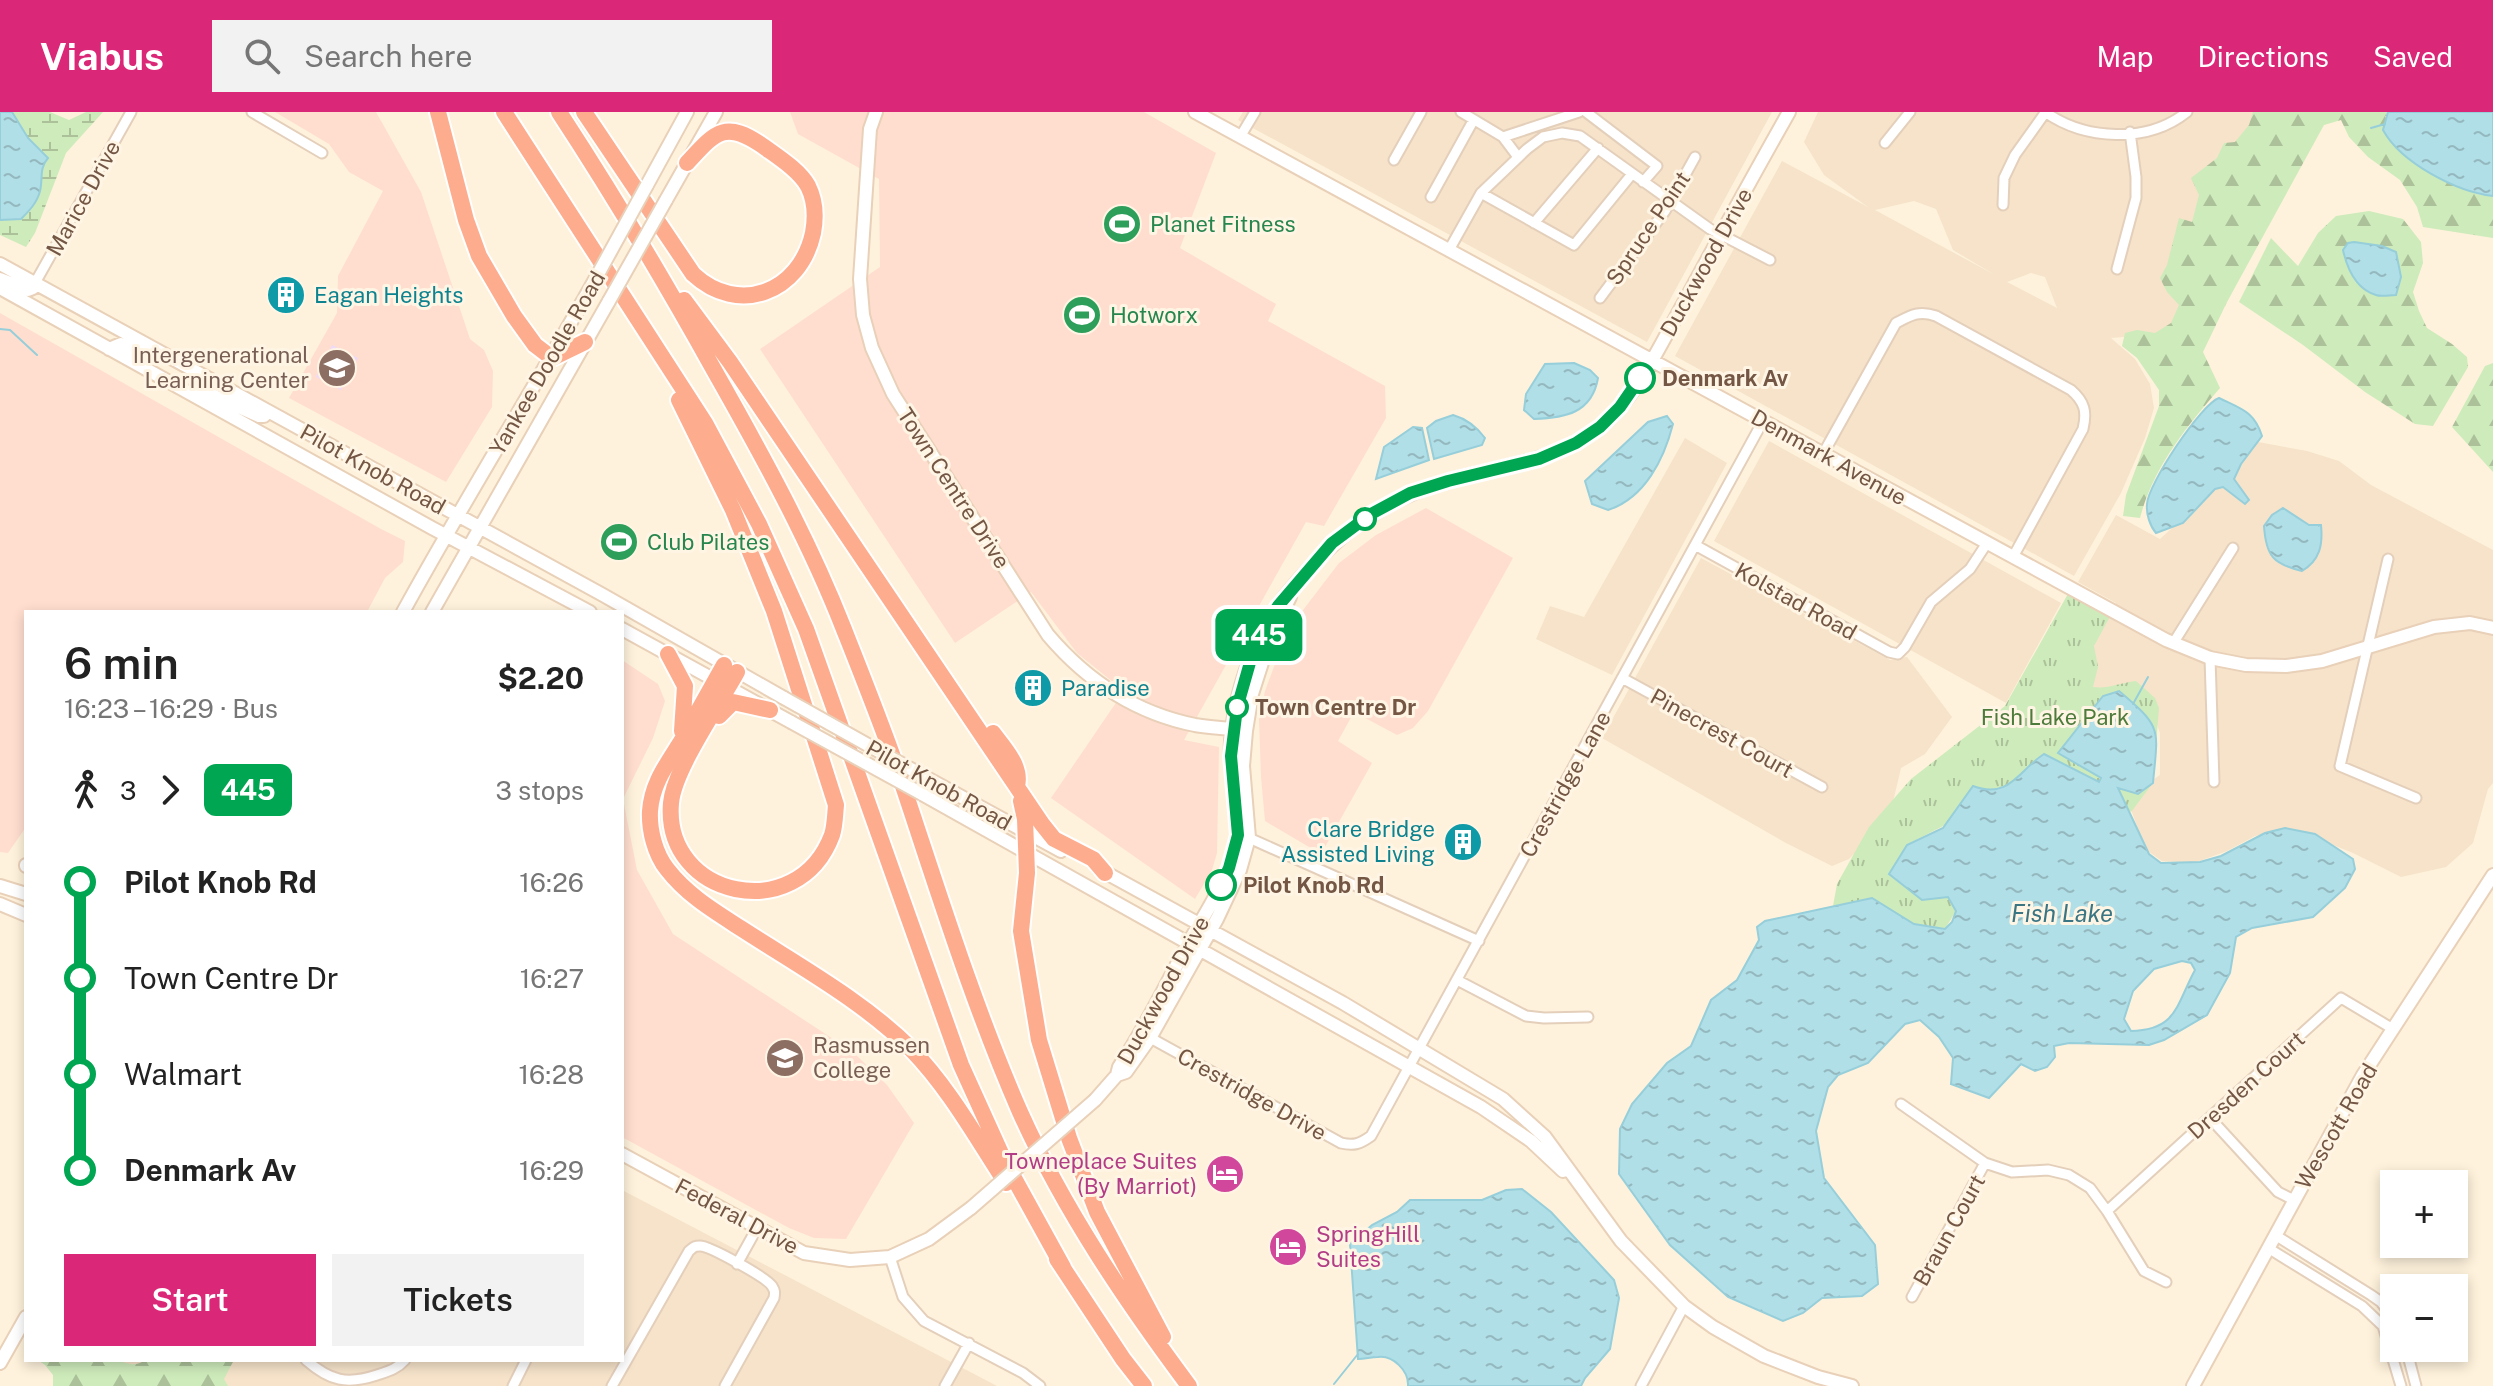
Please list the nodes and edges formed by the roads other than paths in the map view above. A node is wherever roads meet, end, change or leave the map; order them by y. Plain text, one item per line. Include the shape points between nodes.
1 (131, 112) edge
2 (252, 112) edge
3 (438, 112) edge
4 (504, 112) edge
5 (559, 112) edge
6 (584, 112) edge
7 (687, 112) edge
8 (716, 112) edge
9 (876, 112) edge
10 (1195, 112) edge
11 (1255, 112) edge
12 (1421, 112) edge
13 (1461, 112) edge
14 (1579, 112) edge
15 (1586, 112) edge
16 (1789, 112) edge
17 (1910, 112) edge
18 (2045, 112) edge
19 (2187, 112) edge
20 (1473, 121) junction
21 (2130, 132) junction
22 (1240, 137) junction
23 (1503, 137) junction
24 (1885, 143) dead end
25 (1598, 148) junction
26 (322, 153) dead end
27 (1518, 157) junction
28 (1695, 157) dead end
29 (1394, 160) dead end
30 (687, 163) junction
31 (1632, 174) junction
32 (1643, 182) junction
33 (1481, 193) junction
34 (1431, 197) dead end
35 (1670, 200) junction
36 (2003, 205) dead end
37 (1534, 223) junction
38 (1722, 233) junction
39 (1449, 250) junction
40 (651, 257) junction
41 (1770, 260) dead end
42 (0, 264) edge
43 (2117, 269) dead end
44 (0, 279) edge
45 (35, 283) junction
46 (0, 288) edge
47 (1600, 298) dead end
48 (641, 323) junction
49 (585, 342) junction
50 (109, 349) junction
51 (552, 358) junction
52 (1651, 361) junction
53 (227, 389) junction
54 (195, 395) junction
55 (268, 411) junction
56 (1763, 421) junction
57 (1823, 454) junction
58 (458, 516) junction
59 (479, 529) junction
60 (445, 535) junction
61 (1987, 543) junction
62 (1695, 545) junction
63 (469, 547) junction
64 (2233, 548) dead end
65 (2013, 557) junction
66 (2388, 559) dead end
67 (404, 610) edge
68 (433, 610) edge
69 (586, 610) edge
70 (2493, 628) edge
71 (624, 630) edge
72 (2174, 642) junction
73 (2367, 648) junction
74 (668, 654) junction
75 (2210, 658) junction
76 (726, 676) junction
77 (1622, 678) junction
78 (770, 710) junction
79 (1239, 730) junction
80 (702, 735) junction
81 (680, 743) junction
82 (2214, 782) dead end
83 (1822, 787) dead end
84 (1018, 789) junction
85 (2416, 798) dead end
86 (1024, 832) junction
87 (1249, 838) junction
88 (1026, 852) junction
89 (1105, 873) junction
90 (2493, 875) edge
91 (24, 894) edge
92 (1, 895) edge
93 (24, 913) edge
94 (1206, 927) junction
95 (1479, 941) junction
96 (1195, 945) junction
97 (1457, 980) junction
98 (1588, 1017) dead end
99 (2393, 1029) junction
100 (1147, 1036) junction
101 (1420, 1048) junction
102 (1410, 1067) junction
103 (1117, 1075) junction
104 (1901, 1104) dead end
105 (2210, 1118) junction
106 (1361, 1143) joint
107 (624, 1155) edge
108 (1985, 1163) junction
109 (1583, 1189) junction
110 (2294, 1200) junction
111 (2107, 1211) junction
112 (757, 1228) junction
113 (2275, 1235) junction
114 (2268, 1248) junction
115 (890, 1257) junction
116 (737, 1264) junction
117 (1063, 1267) junction
118 (2166, 1282) dead end
119 (1912, 1297) dead end
120 (2380, 1301) edge
121 (1684, 1306) junction
122 (24, 1321) edge
123 (969, 1343) junction
124 (308, 1362) edge
125 (403, 1362) edge
126 (525, 1362) edge
127 (2410, 1362) edge
128 (0, 1363) edge
129 (357, 1384) edge
130 (513, 1386) edge
131 (612, 1386) edge
132 (725, 1386) edge
133 (945, 1386) edge
134 (1040, 1386) edge
135 (1144, 1386) edge
136 (1189, 1386) edge
137 (1641, 1386) edge
138 (1852, 1386) edge
139 (2193, 1386) edge
140 (2401, 1386) edge
141 (2416, 1386) edge

1 - 45 street, Marice Drive
2 - 26 street
3 - 51 highway via 479,256 514,316
4 - 48 highway
5 - 40 highway
6 - 30 highway via 693,274 726,294 752,296 778,287 800,267 811,241 817,214 807,185 785,161 741,132 717,135
7 - 51 main road, Yankee Doodle Road, bridge
8 - 30 main road, Yankee Doodle Road
9 - 79 main road, Town Centre Drive via 870,129 860,279 872,348 893,394 1069,660 1128,703 1161,717
10 - 22 main road, Denmark Avenue
11 - 22 street
12 - 29 street
13 - 20 street
14 - 23 street
15 - 32 street via 1657,166
16 - 38 main road, Duckwood Drive
17 - 24 street
18 - 21 street via 2083,132
18 - 36 street via 2004,178
19 - 21 street via 2156,129
20 - 23 street
20 - 34 street
21 - 43 street via 2136,198
22 - 39 main road, Denmark Avenue
23 - 27 street
25 - 27 street via 1580,136 1562,133 1543,137
25 - 31 street
25 - 37 street
27 - 33 street
28 - 35 street, Spruce Point
30 - 49 main road, Yankee Doodle Road, bridge
31 - 32 street
31 - 37 street via 1574,245
32 - 35 street
33 - 37 street
33 - 39 street
35 - 38 street
35 - 47 street, Spruce Point
38 - 41 street
38 - 52 main road, Duckwood Drive
39 - 52 main road, Denmark Avenue
40 - 84 highway via 730,362
40 - 136 highway via 755,442 841,623 897,769 975,1003 1021,1113 1101,1260
42 - 45 main road, Pilot Knob Road
44 - 45 main road, Pilot Knob Road via 28,290
45 - 53 main road, Pilot Knob Road
46 - 50 main road, Pilot Knob Road
48 - 80 highway via 733,510 774,611 836,805 823,856 801,877 773,891 742,892 714,883 693,867 672,826 671,804 677,780
48 - 117 highway via 759,524 806,629 961,1065 1004,1160
49 - 51 highway
49 - 59 main road, Yankee Doodle Road
50 - 53 main road, Pilot Knob Road via 127,345
50 - 54 main road, Pilot Knob Road
51 - 58 main road, Yankee Doodle Road
52 - 56 main road, Denmark Avenue
52 - 79 main road, Duckwood Drive via 1620,407 1576,443 1539,459 1410,493 1332,543 1257,638 1242,688
53 - 55 main road, Pilot Knob Road
54 - 55 main road, Pilot Knob Road via 212,395 259,416
54 - 60 main road, Pilot Knob Road
55 - 58 main road, Pilot Knob Road
56 - 57 main road, Denmark Avenue
56 - 62 street, Crestridge Lane
57 - 61 main road, Denmark Avenue
57 - 65 street via 1896,323 1926,312 1965,332 2071,390 2085,407 2083,429
58 - 59 main road, Pilot Knob Road
58 - 60 main road, Yankee Doodle Road
59 - 63 main road, Yankee Doodle Road
59 - 76 main road, Pilot Knob Road via 603,595
60 - 63 main road, Pilot Knob Road
60 - 67 main road, Yankee Doodle Road
61 - 62 street, Kolstad Road via 1970,569 1931,602 1898,654
61 - 65 main road, Denmark Avenue
62 - 77 street, Crestridge Lane
63 - 68 main road, Yankee Doodle Road
63 - 69 main road, Pilot Knob Road
64 - 72 street
65 - 72 main road, Denmark Avenue
66 - 73 street
70 - 73 main road, Denmark Avenue via 2470,623 2434,627
71 - 74 main road, Pilot Knob Road
72 - 75 main road, Denmark Avenue
73 - 75 main road, Denmark Avenue via 2286,666
73 - 85 street via 2340,766
74 - 76 main road, Pilot Knob Road
74 - 81 highway via 685,686
75 - 82 street
76 - 78 main road, Pilot Knob Road
76 - 80 highway
76 - 81 highway
76 - 86 main road, Pilot Knob Road, bridge via 784,698
77 - 83 street, Pinecrest Court
77 - 95 street, Crestridge Lane
78 - 80 highway via 733,702
78 - 88 main road, Pilot Knob Road, bridge
79 - 87 main road, Duckwood Drive
79 - 94 main road, Duckwood Drive via 1231,756 1238,835
81 - 117 highway via 661,771 650,811 664,866 690,894 866,1011 910,1049 953,1099
84 - 86 highway
84 - 89 highway via 1054,839 1093,859
86 - 88 highway
86 - 89 main road, Pilot Knob Road
87 - 94 main road, Duckwood Drive via 1240,870
87 - 95 street
88 - 96 main road, Pilot Knob Road
88 - 136 highway via 1021,931 1052,1088 1097,1212
89 - 94 main road, Pilot Knob Road
90 - 99 main road, Wescott Road
91 - 92 main road
92 - 93 main road
94 - 96 main road, Duckwood Drive
94 - 101 main road, Pilot Knob Road
95 - 97 street, Crestridge Lane
96 - 100 main road, Duckwood Drive
96 - 102 main road, Pilot Knob Road
96 - 103 main road, Duckwood Drive
97 - 98 street via 1526,1016
97 - 101 street, Crestridge Lane
99 - 105 street, Dresden Court via 2341,998
99 - 110 main road, Wescott Road
100 - 103 main road, Duckwood Drive via 1126,1072
100 - 106 street, Crestridge Drive via 1341,1143
101 - 102 street, Crestridge Lane
101 - 109 main road, Pilot Knob Road via 1503,1099 1545,1137
102 - 106 street, Crestridge Lane via 1377,1128
102 - 109 main road, Pilot Knob Road via 1518,1133
103 - 115 main road, Duckwood Drive, bridge via 971,1208 929,1239
104 - 108 street
105 - 110 street via 2278,1192
105 - 111 street, Dresden Court
107 - 112 main road, Federal Drive
108 - 111 street via 2012,1172 2069,1175 2090,1188
108 - 119 street, Braun Court
109 - 121 main road, Pilot Knob Road via 1621,1241
110 - 113 main road, Wescott Road
111 - 118 street via 2144,1271
112 - 115 main road, Federal Drive via 804,1253 850,1260
112 - 116 street
113 - 114 main road, Wescott Road
113 - 120 street
114 - 139 main road, Wescott Road
114 - 140 street via 2362,1306 2383,1326
115 - 123 street via 903,1297 924,1321
116 - 131 street via 704,1246 689,1251
116 - 132 street via 775,1290
117 - 135 highway
121 - 137 street
121 - 138 main road, Pilot Knob Road via 1764,1356
122 - 128 main road
123 - 133 street
123 - 134 street
124 - 129 street
125 - 129 street
126 - 130 street
127 - 141 street

